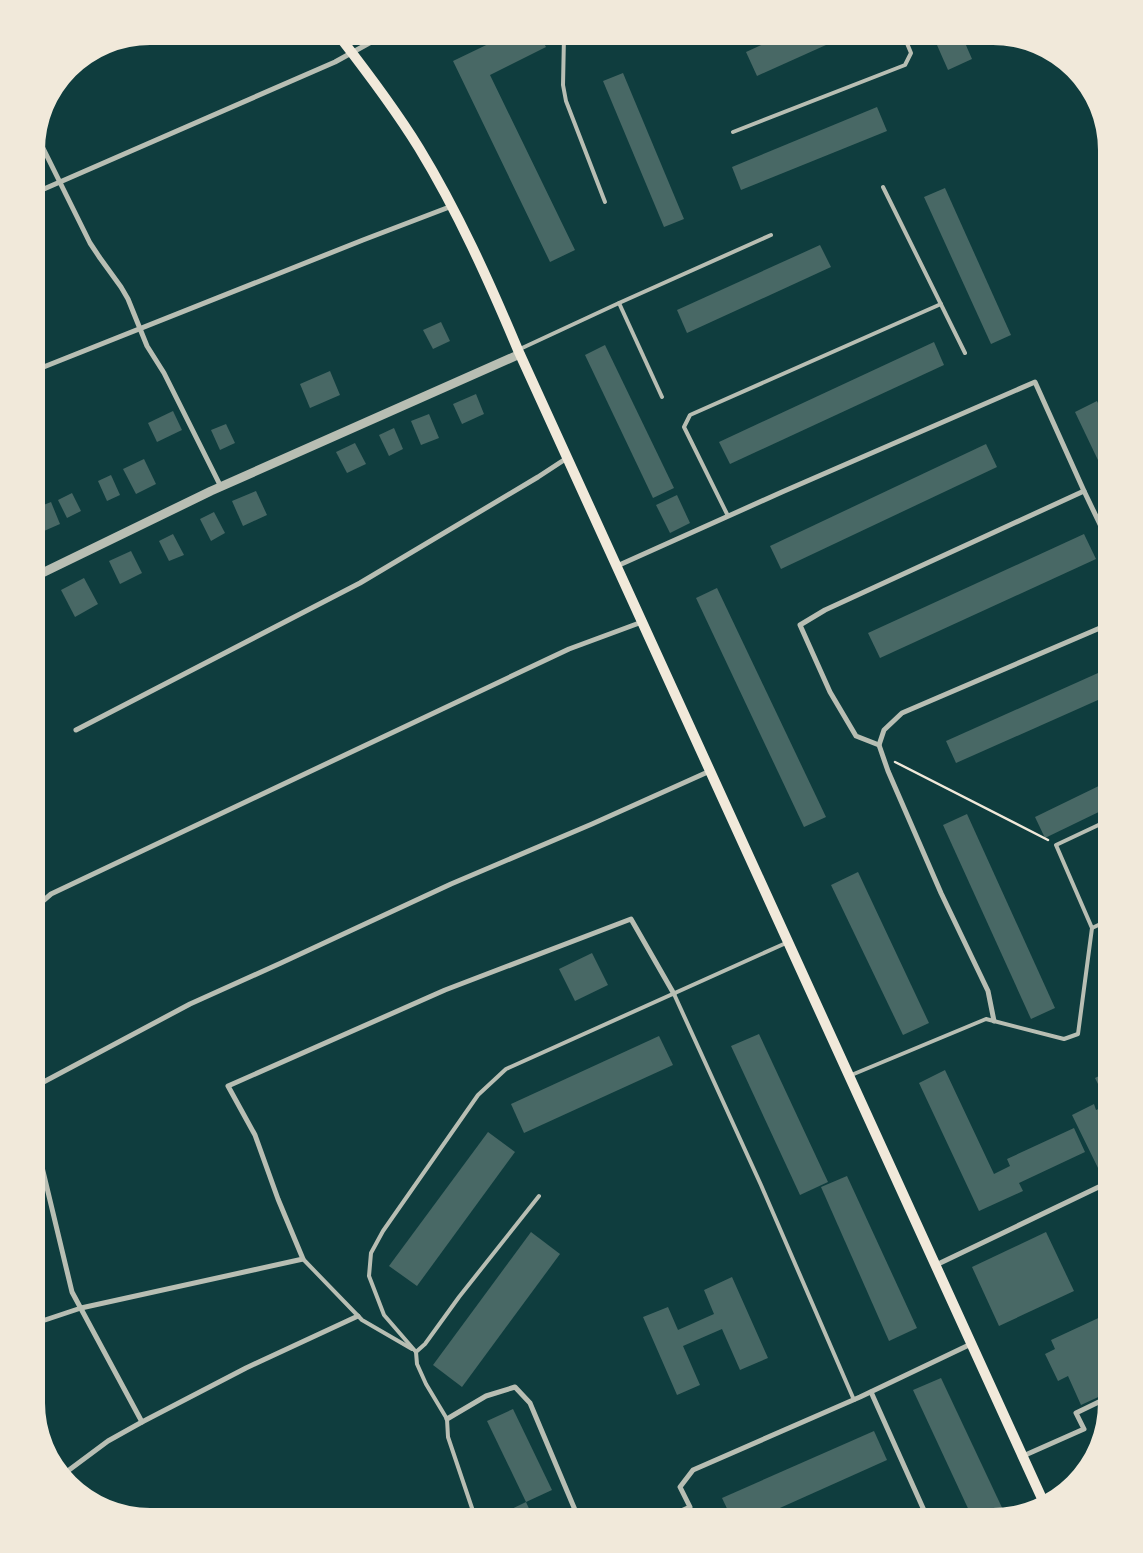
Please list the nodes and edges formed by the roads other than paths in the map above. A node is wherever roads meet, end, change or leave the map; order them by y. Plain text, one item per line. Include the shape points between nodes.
1 (346, 45) edge
2 (368, 45) edge
3 (564, 45) edge
4 (908, 45) edge
5 (353, 54) junction
6 (733, 132) dead end
7 (45, 152) edge
8 (60, 182) junction
9 (883, 187) dead end
10 (45, 188) edge
11 (605, 202) dead end
12 (452, 206) junction
13 (771, 235) dead end
14 (619, 303) junction
15 (941, 304) junction
16 (140, 329) junction
17 (519, 352) junction
18 (964, 353) dead end
19 (45, 366) edge
20 (662, 397) dead end
21 (567, 458) junction
22 (221, 487) junction
23 (1084, 492) junction
24 (728, 516) junction
25 (1098, 521) edge
26 (617, 566) junction
27 (45, 572) edge
28 (642, 622) junction
29 (1098, 629) edge
30 (76, 730) dead end
31 (878, 745) junction
32 (710, 771) junction
33 (1098, 825) edge
34 (45, 899) edge
35 (1098, 925) edge
36 (1092, 928) junction
37 (788, 942) junction
38 (674, 994) junction
39 (994, 1021) junction
40 (849, 1076) junction
41 (45, 1081) edge
42 (45, 1180) edge
43 (1098, 1187) edge
44 (539, 1196) dead end
45 (303, 1259) junction
46 (936, 1265) junction
47 (81, 1308) junction
48 (358, 1316) junction
49 (45, 1320) edge
50 (971, 1344) junction
51 (416, 1352) junction
52 (871, 1392) junction
53 (854, 1400) junction
54 (1098, 1402) edge
55 (447, 1419) junction
56 (142, 1422) junction
57 (1023, 1456) junction
58 (69, 1470) edge
59 (1041, 1496) edge
60 (472, 1508) edge
61 (574, 1508) edge
62 (688, 1508) edge
63 (923, 1508) edge

1 - 5 main road
2 - 5 street
3 - 11 lane via 566,101
4 - 6 lane via 911,53 905,66
5 - 8 street
5 - 12 main road via 420,148
7 - 8 street
8 - 10 street
8 - 16 street via 90,243 128,299
9 - 15 lane
12 - 16 street
12 - 17 main road
13 - 14 lane
14 - 17 lane
14 - 20 lane
15 - 18 lane
15 - 24 lane via 690,415 684,428
16 - 19 street
16 - 22 street
17 - 21 main road
17 - 22 street
21 - 26 main road
21 - 30 street via 360,583
22 - 27 street
23 - 24 street via 1035,382
23 - 25 street
23 - 31 street via 825,610 800,625 830,692 856,736
24 - 26 street
26 - 28 main road
28 - 32 main road
28 - 34 street via 569,649
29 - 31 street via 902,713 884,730
31 - 39 street via 941,893 988,991
32 - 37 main road
32 - 41 street via 451,884 190,1004
33 - 36 lane via 1056,844
35 - 36 lane
36 - 39 lane via 1078,1034 1064,1039
37 - 38 lane
37 - 40 main road
38 - 45 street via 631,919 445,990 228,1086 255,1134
38 - 51 lane via 506,1069 478,1095 371,1253 369,1276 384,1315
38 - 53 lane
39 - 40 lane via 986,1019
40 - 46 main road
42 - 47 street via 72,1292
43 - 46 street
44 - 51 lane via 426,1344
45 - 47 street
45 - 48 lane
46 - 50 main road
47 - 49 street
47 - 56 street
48 - 51 lane
48 - 56 street via 246,1368
50 - 52 street
50 - 57 main road
51 - 55 lane via 417,1364 426,1384
52 - 53 street
52 - 63 street
53 - 62 street via 692,1470 680,1487
54 - 57 street via 1076,1413 1084,1429
55 - 60 lane via 448,1437
55 - 61 street via 486,1396 515,1387 530,1403
56 - 58 street via 108,1441
57 - 59 main road

